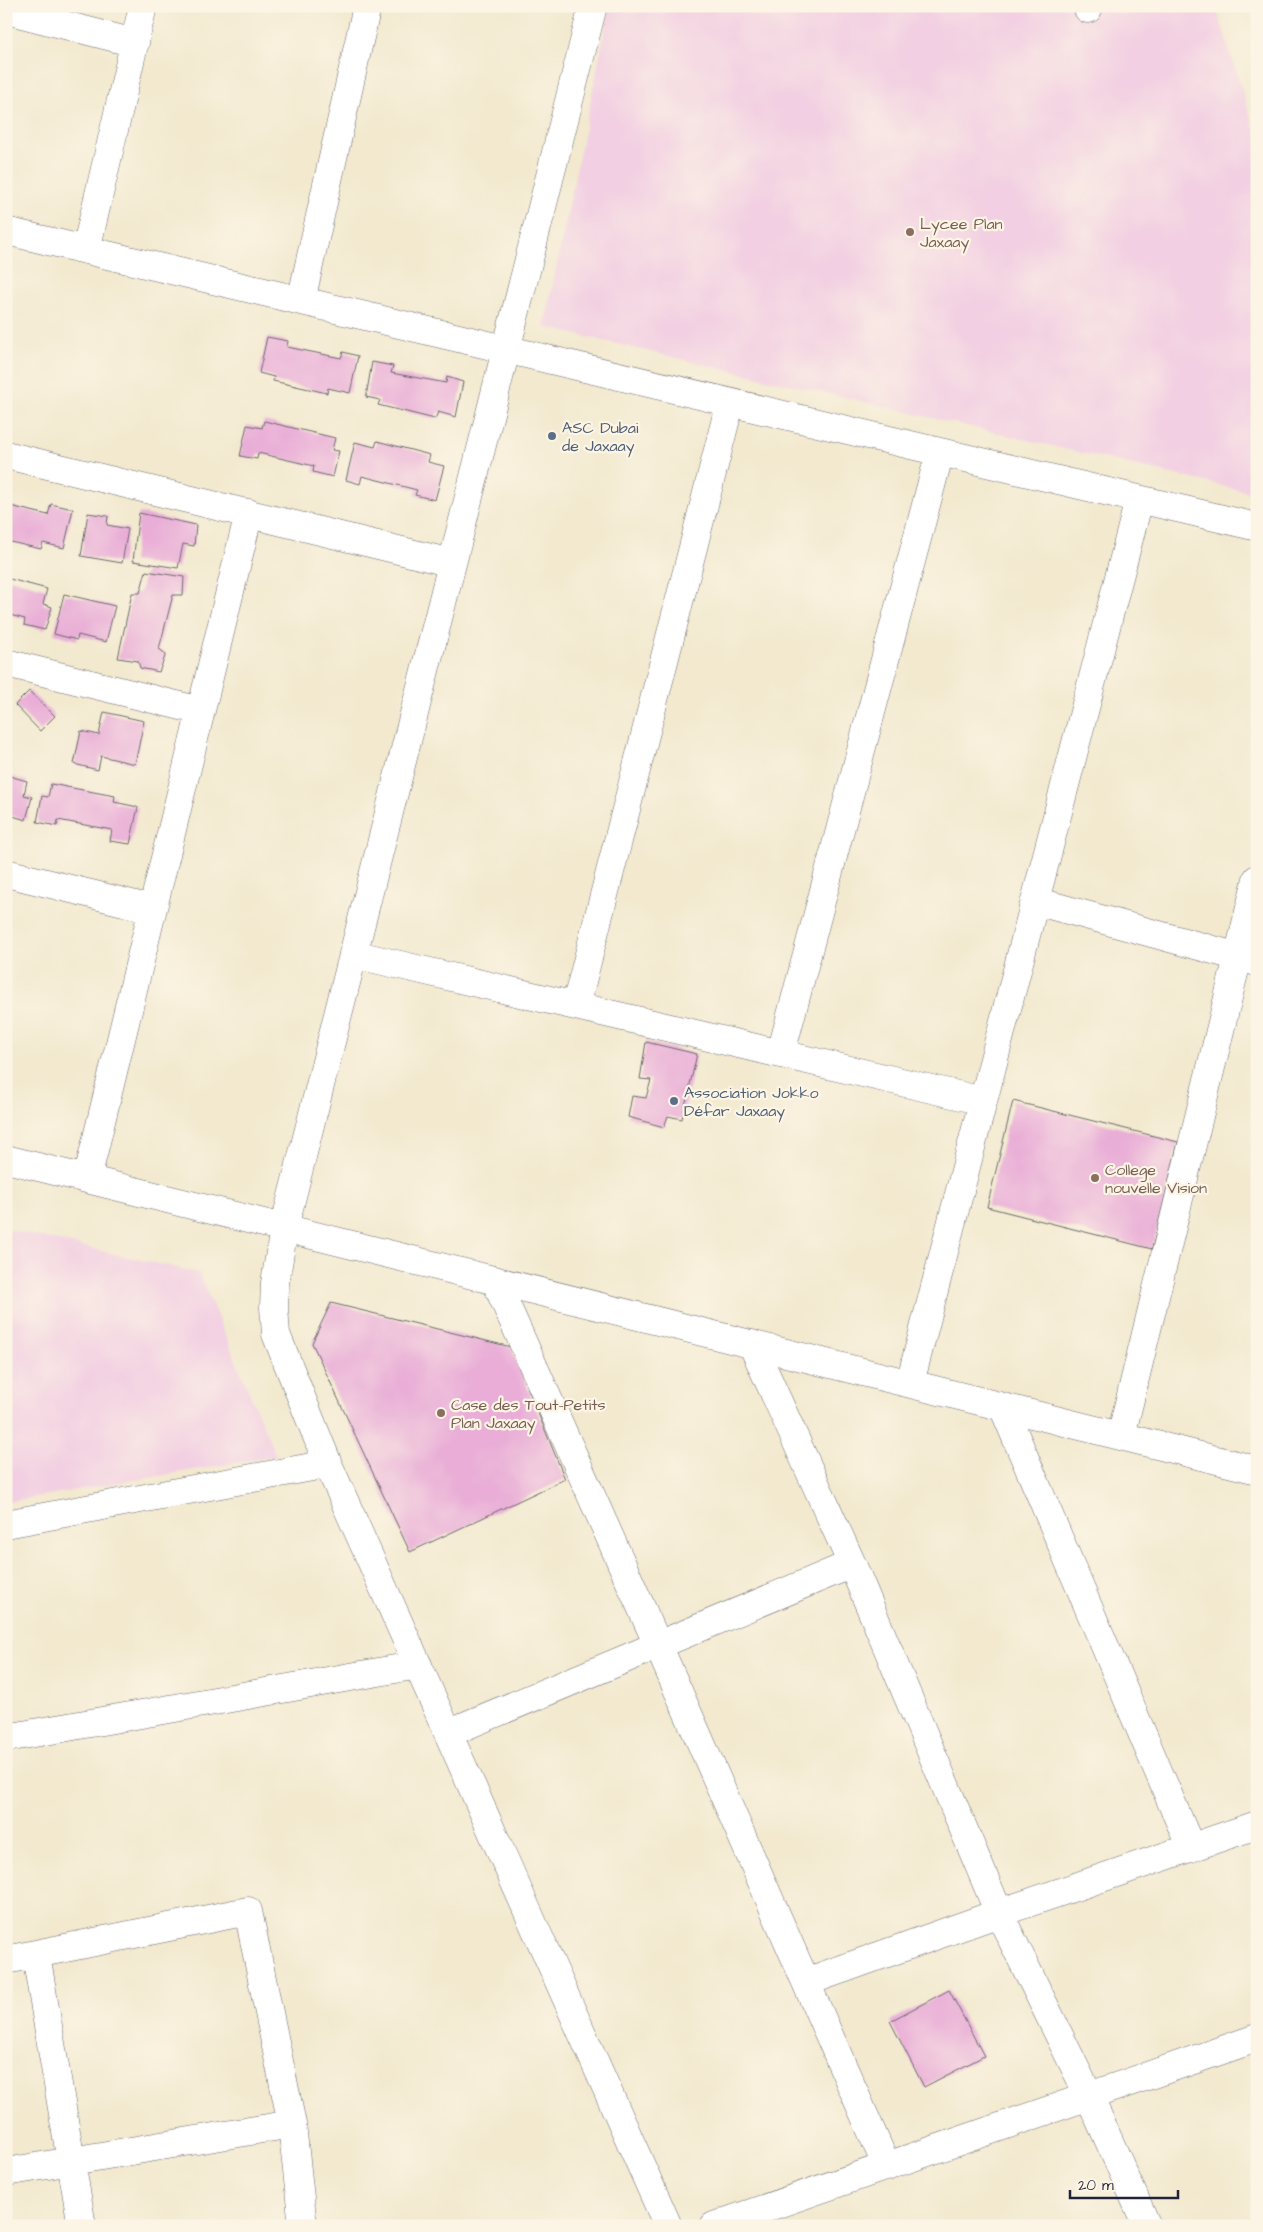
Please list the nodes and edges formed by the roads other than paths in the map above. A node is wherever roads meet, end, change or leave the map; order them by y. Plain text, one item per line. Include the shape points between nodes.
1 (143, 6) edge
2 (367, 6) edge
3 (593, 6) edge
4 (6, 10) edge
5 (135, 43) junction
6 (6, 231) edge
7 (86, 250) junction
8 (300, 301) junction
9 (507, 350) junction
10 (730, 403) junction
11 (940, 452) junction
12 (6, 455) edge
13 (1139, 500) junction
14 (249, 513) junction
15 (1257, 527) edge
16 (452, 562) junction
17 (6, 663) edge
18 (201, 711) junction
19 (6, 872) edge
20 (1257, 879) edge
21 (1035, 901) junction
22 (152, 909) junction
23 (353, 954) junction
24 (1247, 959) edge
25 (576, 1005) junction
26 (782, 1054) junction
27 (983, 1101) junction
28 (6, 1159) edge
29 (87, 1179) junction
30 (284, 1228) junction
31 (495, 1280) junction
32 (752, 1344) junction
33 (910, 1384) junction
34 (1003, 1407) junction
35 (1121, 1436) junction
36 (328, 1464) junction
37 (1257, 1470) edge
38 (6, 1524) edge
39 (852, 1564) junction
40 (658, 1645) junction
41 (418, 1665) junction
42 (448, 1733) junction
43 (6, 1738) edge
44 (1257, 1826) edge
45 (1191, 1848) junction
46 (999, 1913) junction
47 (36, 1955) junction
48 (6, 1960) edge
49 (806, 1982) junction
50 (1257, 2038) edge
51 (1089, 2096) junction
52 (292, 2124) junction
53 (70, 2162) junction
54 (887, 2167) junction
55 (6, 2172) edge
56 (82, 2226) edge
57 (303, 2226) edge
58 (668, 2226) edge
59 (714, 2226) edge
60 (1147, 2226) edge

1 - 5 street
2 - 8 street
3 - 9 street
4 - 5 street
5 - 7 street
6 - 7 street
7 - 8 street
8 - 9 street
9 - 10 street
9 - 16 street
10 - 11 street
10 - 25 street
11 - 13 street
11 - 26 street
12 - 14 street
13 - 15 street
13 - 21 street
14 - 16 street
14 - 18 street
16 - 23 street
17 - 18 street
18 - 22 street
19 - 22 street
20 - 24 street
21 - 24 street
21 - 27 street
22 - 29 street
23 - 25 street
23 - 30 street
24 - 35 street
25 - 26 street
26 - 27 street
27 - 33 street
28 - 29 street
29 - 30 street
30 - 31 street
30 - 36 street via 275,1283 276,1334
31 - 32 street
31 - 40 street
32 - 33 street
32 - 39 street
33 - 34 street
34 - 35 street
34 - 45 street
35 - 37 street
36 - 38 street
36 - 41 street
39 - 40 street
39 - 46 street
40 - 42 street
40 - 49 street
41 - 42 street
41 - 43 street
42 - 58 street
44 - 45 street
45 - 46 street
46 - 49 street
46 - 51 street
47 - 48 street
47 - 52 street via 248,1911
47 - 53 street
49 - 54 street
50 - 51 street
51 - 54 street
51 - 60 street
52 - 53 street
52 - 57 street
53 - 55 street
53 - 56 street
54 - 59 street

